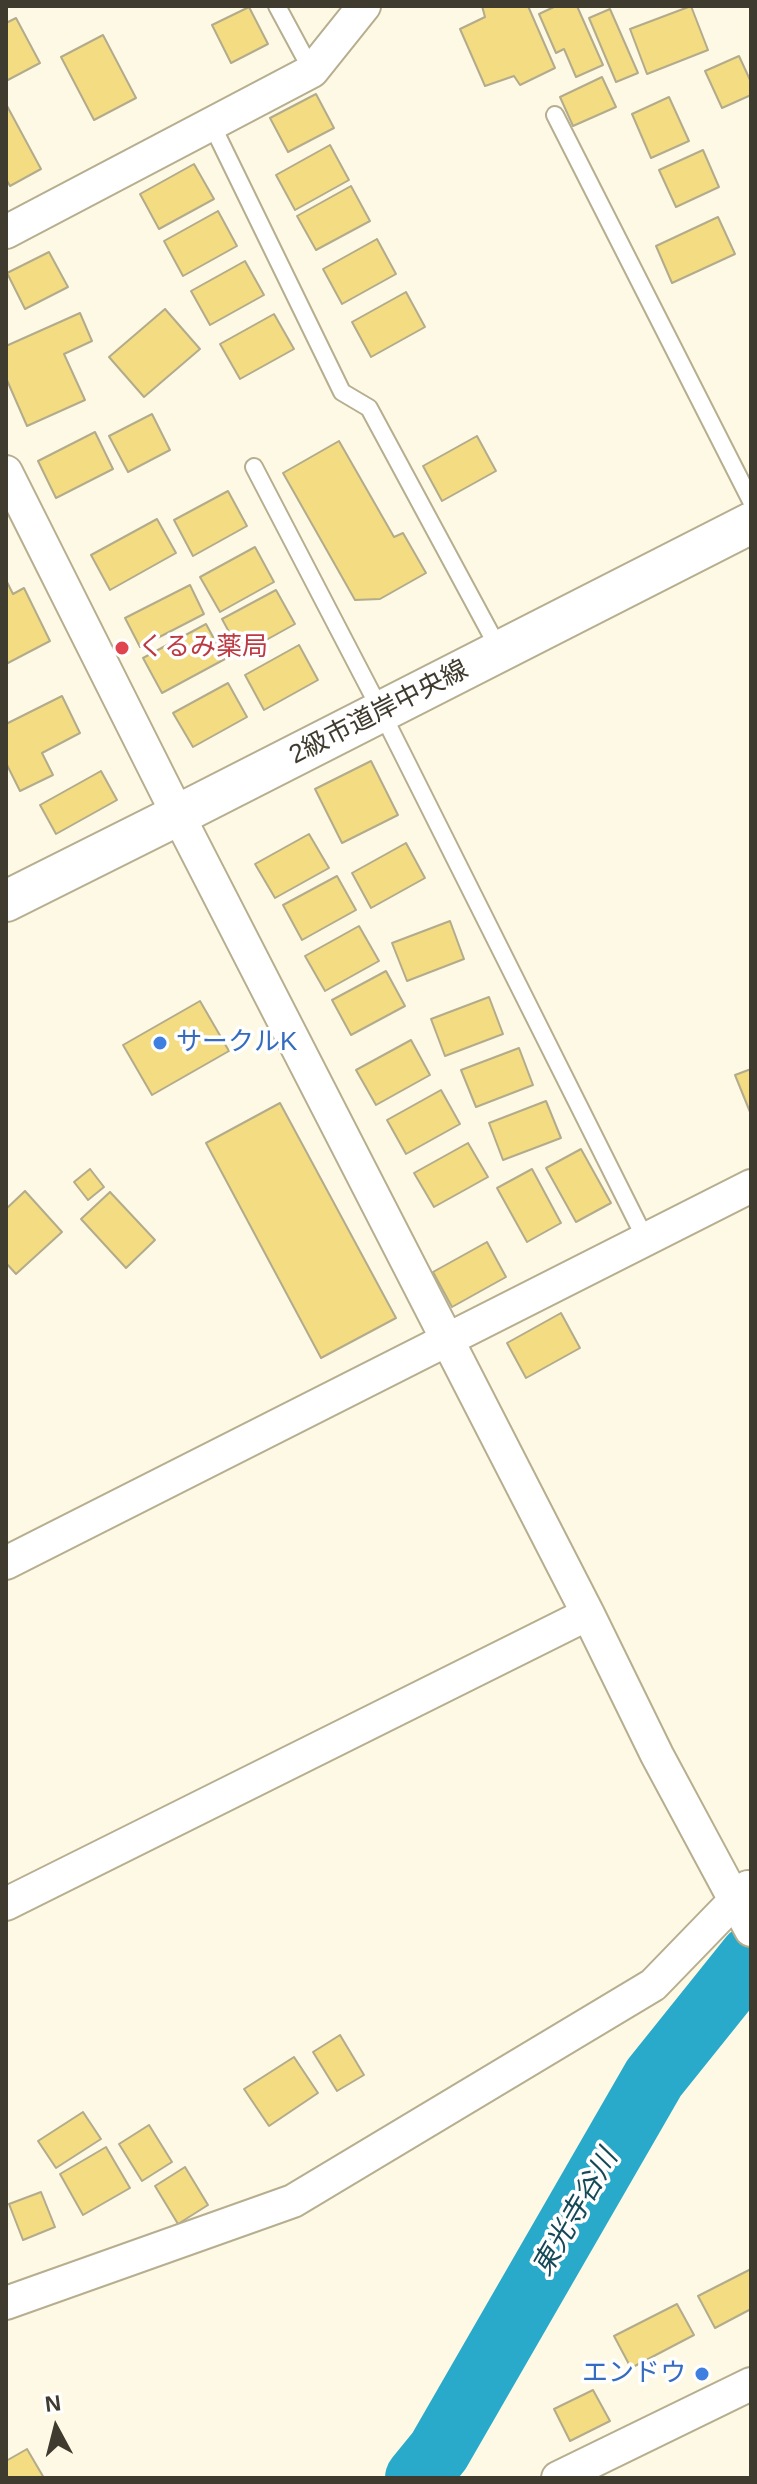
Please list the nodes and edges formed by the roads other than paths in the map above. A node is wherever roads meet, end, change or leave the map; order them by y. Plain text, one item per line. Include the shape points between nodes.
1 (277, 6) edge
2 (364, 6) edge
3 (312, 71) junction
4 (555, 115) dead end
5 (212, 125) junction
6 (6, 232) edge
7 (254, 467) dead end
8 (6, 472) edge
9 (751, 501) edge
10 (751, 523) edge
11 (500, 651) junction
12 (381, 711) junction
13 (178, 815) junction
14 (6, 901) edge
15 (751, 1186) edge
16 (646, 1240) junction
17 (447, 1341) junction
18 (6, 1563) edge
19 (588, 1614) junction
20 (6, 1904) edge
21 (745, 1907) edge
22 (6, 2303) edge
23 (751, 2384) edge
24 (558, 2478) edge

1 - 3 lane
2 - 3 street
3 - 5 street
4 - 9 lane
5 - 6 street
5 - 11 lane via 342,392 369,408
7 - 12 lane
8 - 13 street
10 - 11 street, 2級市道岸中央線
11 - 12 street, 2級市道岸中央線
12 - 13 street, 2級市道岸中央線
12 - 16 lane
13 - 14 street, 2級市道岸中央線
13 - 17 street
15 - 16 street
16 - 17 street
17 - 18 street
17 - 19 street
19 - 20 street
19 - 21 street via 657,1755
21 - 22 street via 653,1985 293,2201
23 - 24 street

